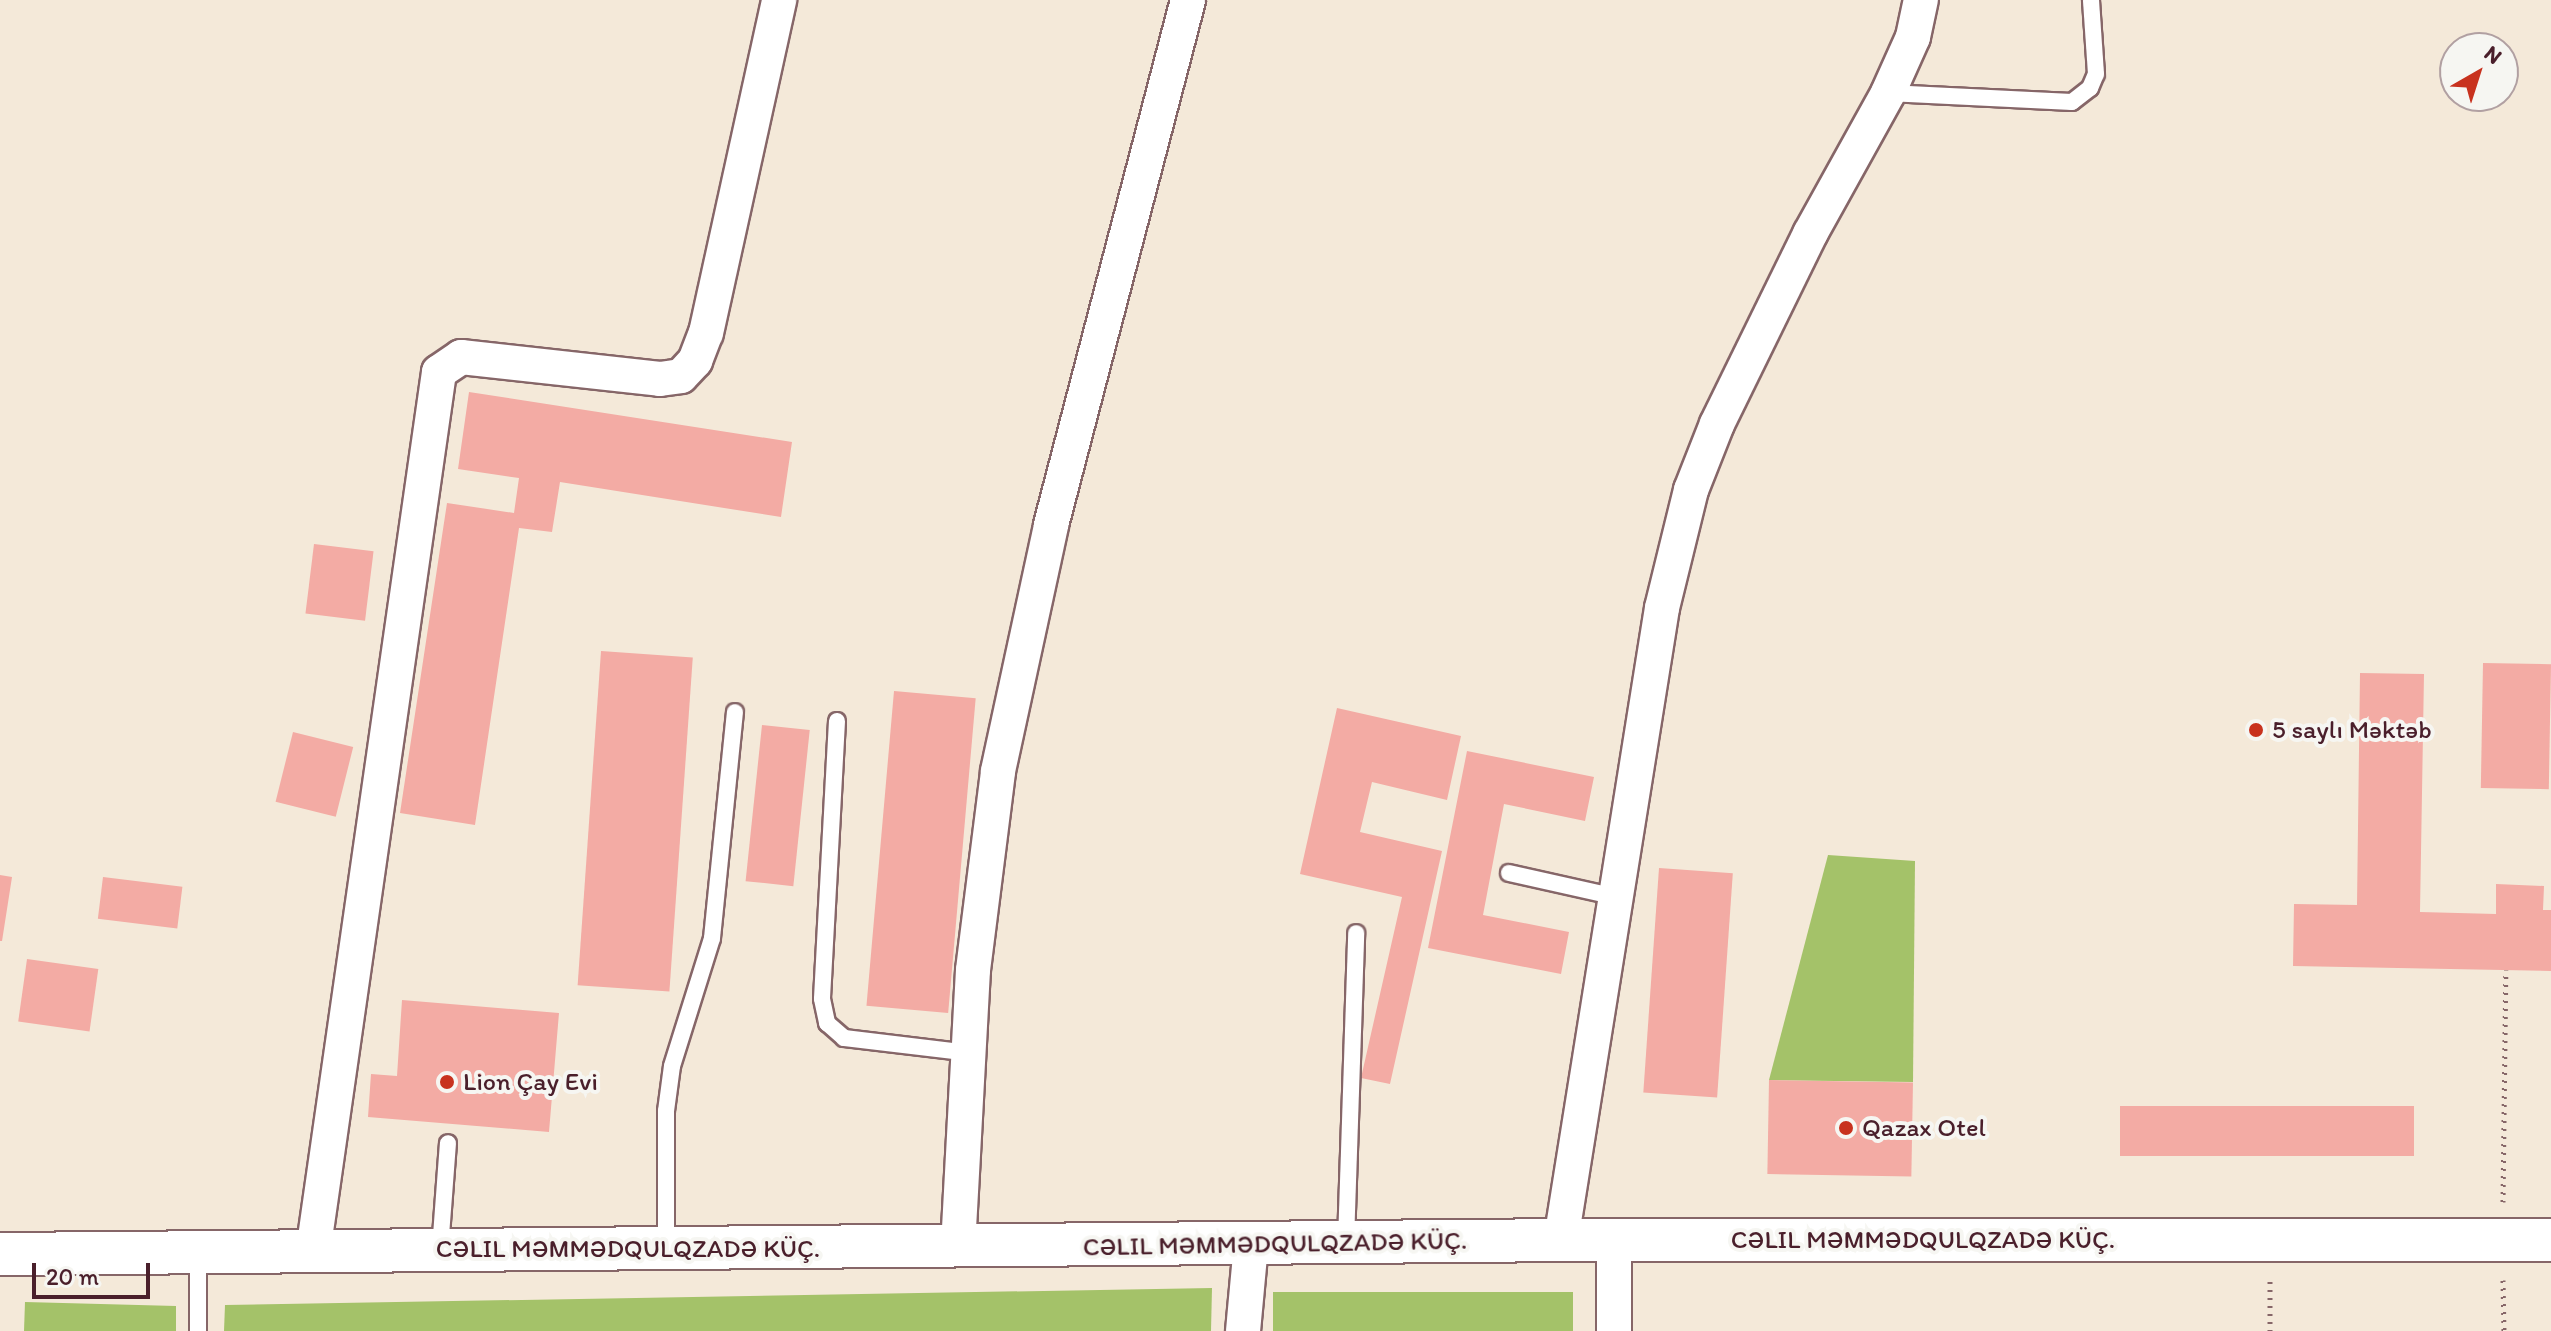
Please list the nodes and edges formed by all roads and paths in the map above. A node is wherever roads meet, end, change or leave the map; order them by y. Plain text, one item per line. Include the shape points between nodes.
1 (779, 0) edge
2 (1188, 0) edge
3 (1921, 0) edge
4 (2091, 0) edge
5 (1888, 93) junction
6 (735, 712) dead end
7 (837, 721) dead end
8 (1509, 873) dead end
9 (1616, 897) junction
10 (1356, 933) dead end
11 (2506, 970) dead end
12 (969, 1053) junction
13 (448, 1143) dead end
14 (1561, 1240) junction
15 (1614, 1240) junction
16 (2271, 1240) junction
17 (2502, 1240) junction
18 (2551, 1240) edge
19 (1346, 1243) junction
20 (1251, 1245) junction
21 (958, 1247) junction
22 (666, 1249) junction
23 (440, 1250) junction
24 (198, 1252) junction
25 (313, 1252) junction
26 (0, 1254) edge
27 (198, 1331) edge
28 (1243, 1331) edge
29 (1614, 1331) edge
30 (2270, 1331) edge
31 (2504, 1331) edge

1 - 25 street via 706,333 695,361 681,376 660,379 461,357 439,372
2 - 12 street via 1051,525 998,771 973,970
3 - 5 street via 1913,37
4 - 5 lane via 2096,74 2090,88 2072,102
5 - 9 street via 1810,234 1717,424 1691,490 1662,608
6 - 22 lane via 712,938 672,1066 666,1111
7 - 12 lane via 822,999 827,1023 844,1038
8 - 9 lane
9 - 14 street
10 - 19 lane
11 - 17 path
12 - 21 street
13 - 23 lane
14 - 15 street, CƏLIL MƏMMƏDQULQZADƏ KÜÇ.
14 - 19 street, CƏLIL MƏMMƏDQULQZADƏ KÜÇ.
15 - 16 street, CƏLIL MƏMMƏDQULQZADƏ KÜÇ.
15 - 29 street
16 - 17 street, CƏLIL MƏMMƏDQULQZADƏ KÜÇ.
16 - 30 path
17 - 18 street, CƏLIL MƏMMƏDQULQZADƏ KÜÇ.
17 - 31 path
19 - 20 street, CƏLIL MƏMMƏDQULQZADƏ KÜÇ.
20 - 21 street, CƏLIL MƏMMƏDQULQZADƏ KÜÇ.
20 - 28 street
21 - 22 street, CƏLIL MƏMMƏDQULQZADƏ KÜÇ.
22 - 23 street, CƏLIL MƏMMƏDQULQZADƏ KÜÇ.
23 - 25 street, CƏLIL MƏMMƏDQULQZADƏ KÜÇ.
24 - 25 street, CƏLIL MƏMMƏDQULQZADƏ KÜÇ.
24 - 26 street, CƏLIL MƏMMƏDQULQZADƏ KÜÇ.
24 - 27 lane

